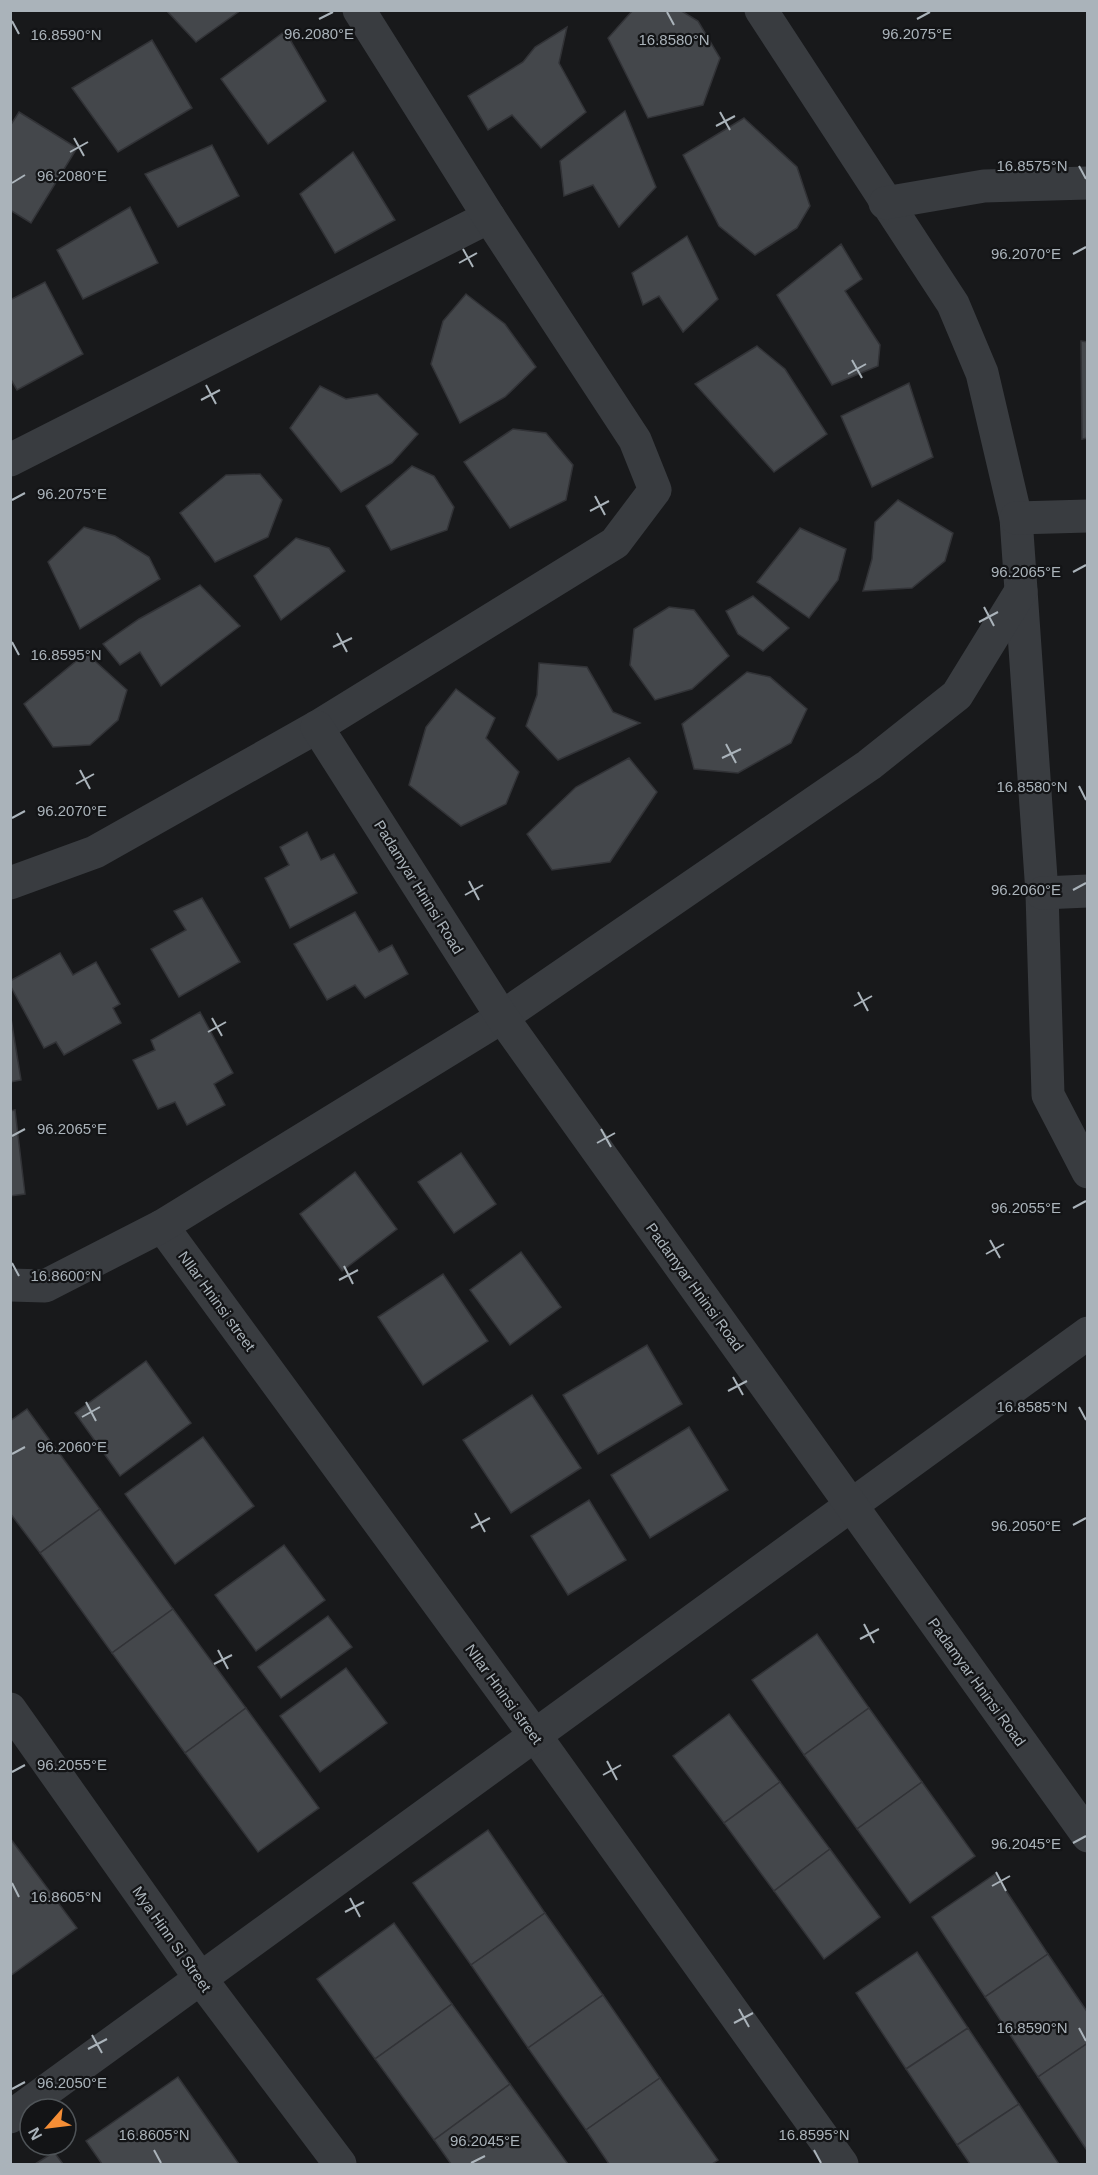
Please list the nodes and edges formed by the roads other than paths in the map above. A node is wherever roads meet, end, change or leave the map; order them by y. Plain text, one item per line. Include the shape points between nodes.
1 (359, 10) edge
2 (761, 10) edge
3 (1088, 183) edge
4 (885, 202) junction
5 (489, 217) junction
6 (10, 460) edge
7 (1088, 516) edge
8 (1016, 518) junction
9 (1021, 591) junction
10 (317, 726) junction
11 (10, 883) edge
12 (1088, 891) edge
13 (1042, 893) junction
14 (502, 1017) junction
15 (1088, 1172) edge
16 (162, 1226) junction
17 (10, 1285) edge
18 (1088, 1333) edge
19 (850, 1504) junction
20 (10, 1709) edge
21 (534, 1734) junction
22 (1088, 1836) edge
23 (200, 1978) junction
24 (10, 2117) edge
25 (340, 2164) edge
26 (842, 2164) edge

1 - 5 street
2 - 4 street
3 - 4 street via 984,186
4 - 8 street via 953,304 982,373
5 - 6 street
5 - 10 street via 635,440 655,490 615,543
7 - 8 street
8 - 9 street
9 - 13 street
9 - 14 street via 957,695 869,765
10 - 11 street via 95,852
10 - 14 street, Padamyar Hninsi Road
12 - 13 street
13 - 15 street via 1048,1095
14 - 16 street
14 - 19 street, Padamyar Hninsi Road
16 - 17 street via 45,1286
16 - 21 street, NIlar Hninsi street
18 - 19 street
19 - 21 street
19 - 22 street, Padamyar Hninsi Road
20 - 23 street, Mya Hinn Si Street
21 - 23 street
21 - 26 street, NIlar Hninsi street
23 - 24 street
23 - 25 street, Mya Hinn Si Street

